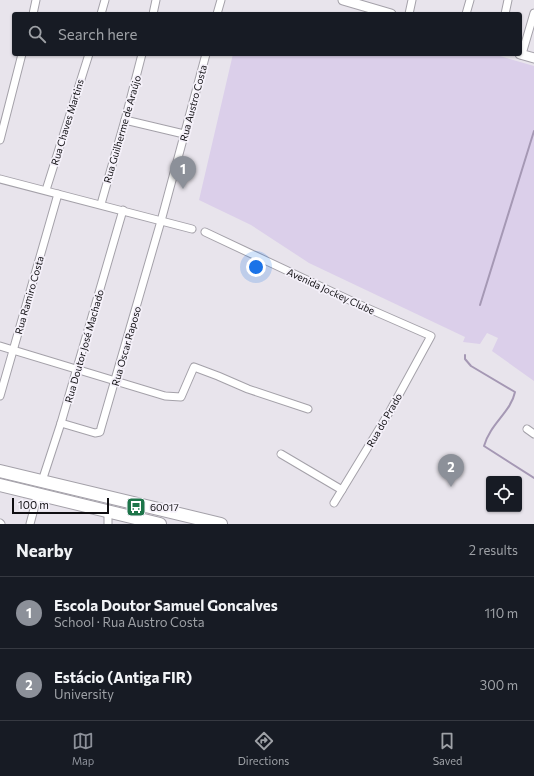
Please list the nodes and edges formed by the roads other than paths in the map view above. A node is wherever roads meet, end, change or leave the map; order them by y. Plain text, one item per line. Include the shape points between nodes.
1 (36, 0) edge
2 (106, 0) edge
3 (156, 0) edge
4 (221, 0) edge
5 (343, 0) edge
6 (412, 0) edge
7 (470, 0) edge
8 (508, 0) edge
9 (33, 12) edge
10 (102, 12) edge
11 (153, 12) edge
12 (218, 12) edge
13 (384, 12) edge
14 (409, 12) edge
15 (467, 12) edge
16 (505, 12) edge
17 (534, 13) edge
18 (522, 51) edge
19 (522, 54) edge
20 (21, 56) edge
21 (88, 56) edge
22 (141, 56) edge
23 (205, 56) edge
24 (534, 58) edge
25 (125, 120) junction
26 (184, 134) junction
27 (0, 140) edge
28 (0, 179) edge
29 (46, 190) junction
30 (58, 194) junction
31 (101, 204) junction
32 (123, 210) junction
33 (161, 220) junction
34 (192, 229) dead end
35 (205, 232) dead end
36 (431, 336) joint
37 (0, 346) edge
38 (13, 350) junction
39 (77, 368) junction
40 (115, 381) junction
41 (0, 396) edge
42 (308, 409) dead end
43 (61, 423) junction
44 (527, 429) dead end
45 (534, 434) edge
46 (281, 454) dead end
47 (0, 471) edge
48 (42, 481) junction
49 (0, 485) edge
50 (342, 490) junction
51 (38, 494) junction
52 (334, 503) dead end
53 (108, 511) junction
54 (30, 524) edge
55 (108, 524) edge
56 (160, 524) edge
57 (221, 524) edge

1 - 9 street
2 - 10 street
3 - 11 street
4 - 12 street
5 - 13 main road
6 - 14 street
7 - 15 street
8 - 16 street
17 - 18 street
19 - 24 main road
20 - 27 street
21 - 29 street, Rua Chaves Martins
22 - 25 street, Rua Guilherme de Araújo
23 - 26 street, Rua Austro Costa
25 - 26 street
25 - 31 street, Rua Guilherme de Araújo
26 - 33 street, Rua Austro Costa
28 - 29 street
29 - 30 street
30 - 31 street
30 - 38 street, Rua Ramiro Costa
31 - 32 street
32 - 33 street
32 - 39 street, Rua Doutor José Machado
33 - 34 street
33 - 40 street, Rua Oscar Raposo
35 - 36 street, Avenida Jockey Clube
36 - 50 street, Rua do Prado via 390,411
37 - 38 street
38 - 39 street
38 - 41 street, Rua Ramiro Costa
39 - 40 street
39 - 43 street, Rua Doutor José Machado
40 - 42 street via 165,396 181,397 194,367 248,390
40 - 43 street, Rua Oscar Raposo via 100,432 95,433
43 - 48 street, Rua Doutor José Machado
44 - 45 street
46 - 50 street
47 - 48 highway
48 - 57 highway
49 - 51 highway
50 - 52 street, Rua do Prado
51 - 53 highway
51 - 54 street
53 - 55 street
53 - 56 highway

